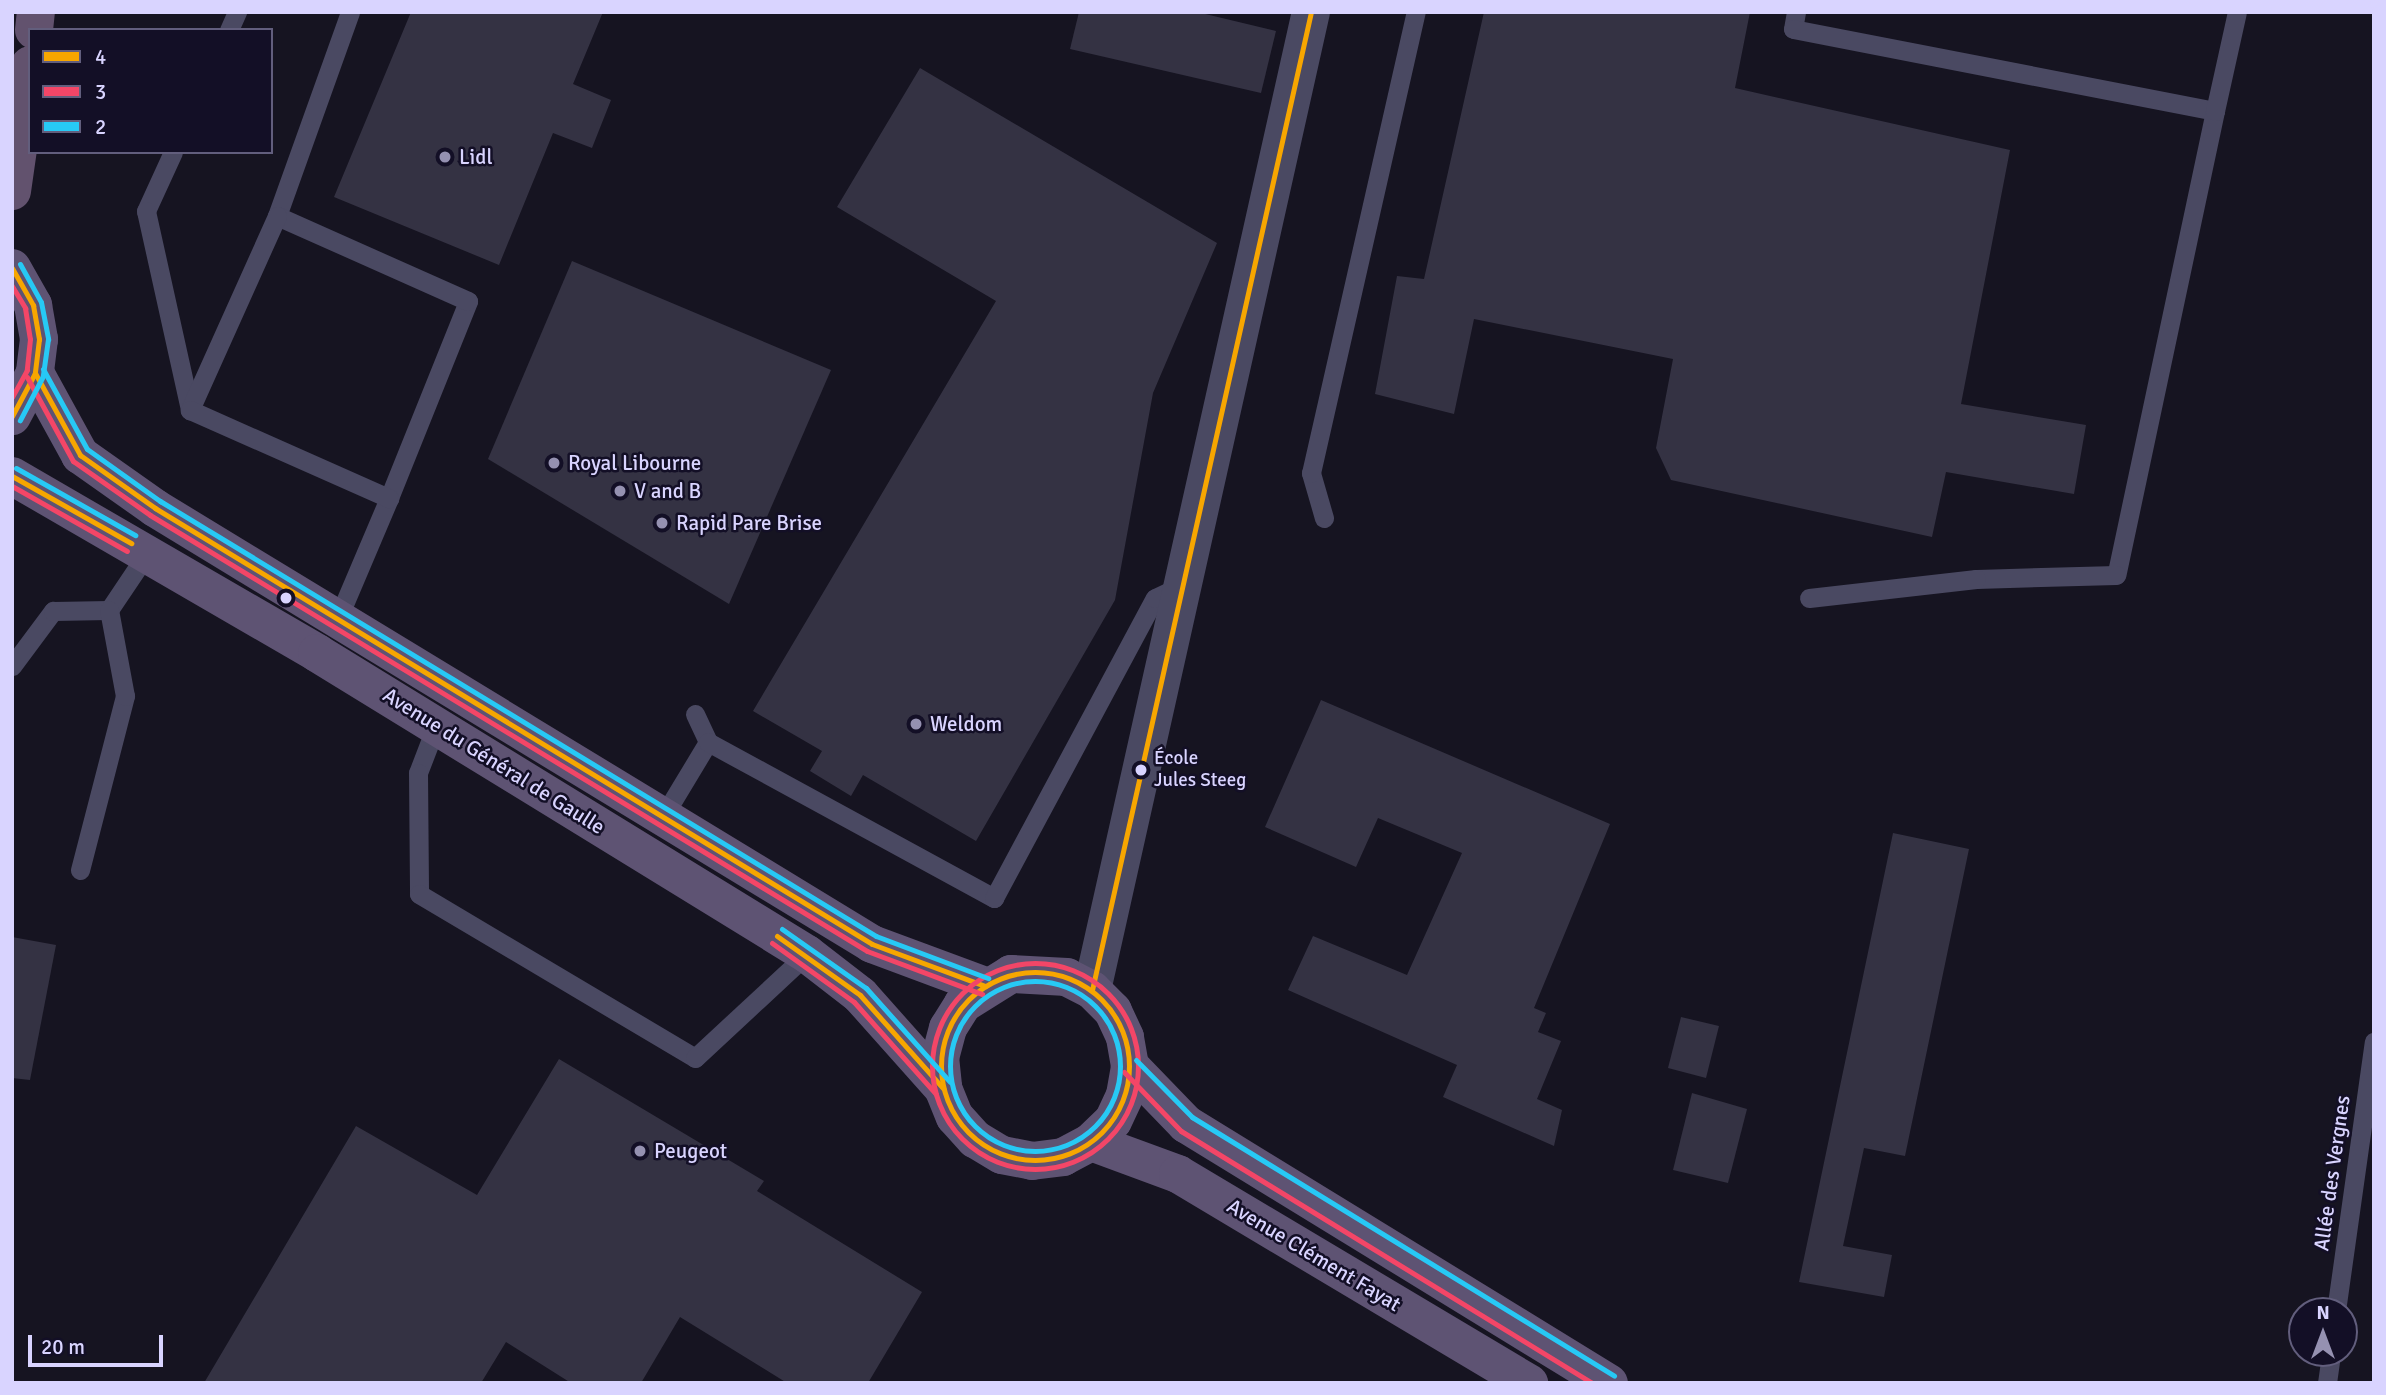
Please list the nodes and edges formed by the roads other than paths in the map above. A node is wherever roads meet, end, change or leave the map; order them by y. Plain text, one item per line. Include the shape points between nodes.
1 (237, 12) edge
2 (350, 12) edge
3 (1311, 12) edge
4 (1416, 12) edge
5 (1796, 12) edge
6 (2237, 12) edge
7 (230, 28) edge
8 (28, 79) edge
9 (2215, 111) junction
10 (172, 154) edge
11 (12, 191) edge
12 (277, 216) junction
13 (12, 268) edge
14 (35, 373) junction
15 (190, 410) junction
16 (12, 416) edge
17 (12, 476) edge
18 (389, 498) junction
19 (1324, 518) dead end
20 (148, 552) junction
21 (1183, 585) junction
22 (1809, 598) dead end
23 (109, 610) junction
24 (339, 617) junction
25 (12, 666) edge
26 (695, 714) dead end
27 (436, 726) junction
28 (708, 741) junction
29 (664, 815) junction
30 (80, 870) dead end
31 (807, 954) junction
32 (985, 986) junction
33 (1092, 990) junction
34 (2374, 1042) edge
35 (1130, 1066) junction
36 (943, 1088) junction
37 (1091, 1142) junction
38 (2338, 1297) edge
39 (1529, 1383) edge
40 (1609, 1383) edge

1 - 7 lane
2 - 12 lane
3 - 21 street
4 - 19 lane via 1311,473
5 - 9 lane via 1793,29
6 - 9 lane
8 - 11 highway
9 - 22 lane via 2116,575 1976,579
10 - 15 lane via 146,211
12 - 15 lane
12 - 18 lane via 468,301
13 - 14 main road via 33,305 39,339
14 - 16 main road
14 - 24 main road, Avenue du Général de Gaulle via 80,455 155,508
15 - 18 lane
17 - 20 main road, Avenue du Général de Gaulle
18 - 24 lane
20 - 23 lane
20 - 27 main road, Avenue du Général de Gaulle
21 - 28 lane via 1155,598 994,898
21 - 33 street
23 - 25 lane via 53,611
23 - 30 lane via 125,696
24 - 29 main road, Avenue du Général de Gaulle
26 - 28 lane
27 - 31 main road, Avenue du Général de Gaulle
27 - 31 lane via 418,773 419,894 695,1058
28 - 29 lane
29 - 32 main road, Avenue du Général de Gaulle via 872,944
31 - 36 main road, Avenue du Général de Gaulle via 860,996
32 - 33 main road, Avenue du Général de Gaulle via 1011,974 1039,971 1067,977
32 - 36 main road, Avenue du Général de Gaulle via 963,1004 948,1028 940,1057
33 - 35 main road, Avenue du Général de Gaulle via 1112,1011 1125,1037
34 - 38 lane, Allée des Vergnes
35 - 37 main road, Avenue du Général de Gaulle via 1117,1112
35 - 40 main road via 1186,1124
36 - 37 main road, Avenue du Général de Gaulle via 954,1117 975,1139 1002,1155 1032,1161 1063,1157
37 - 39 main road, Avenue Clément Fayat via 1178,1174

